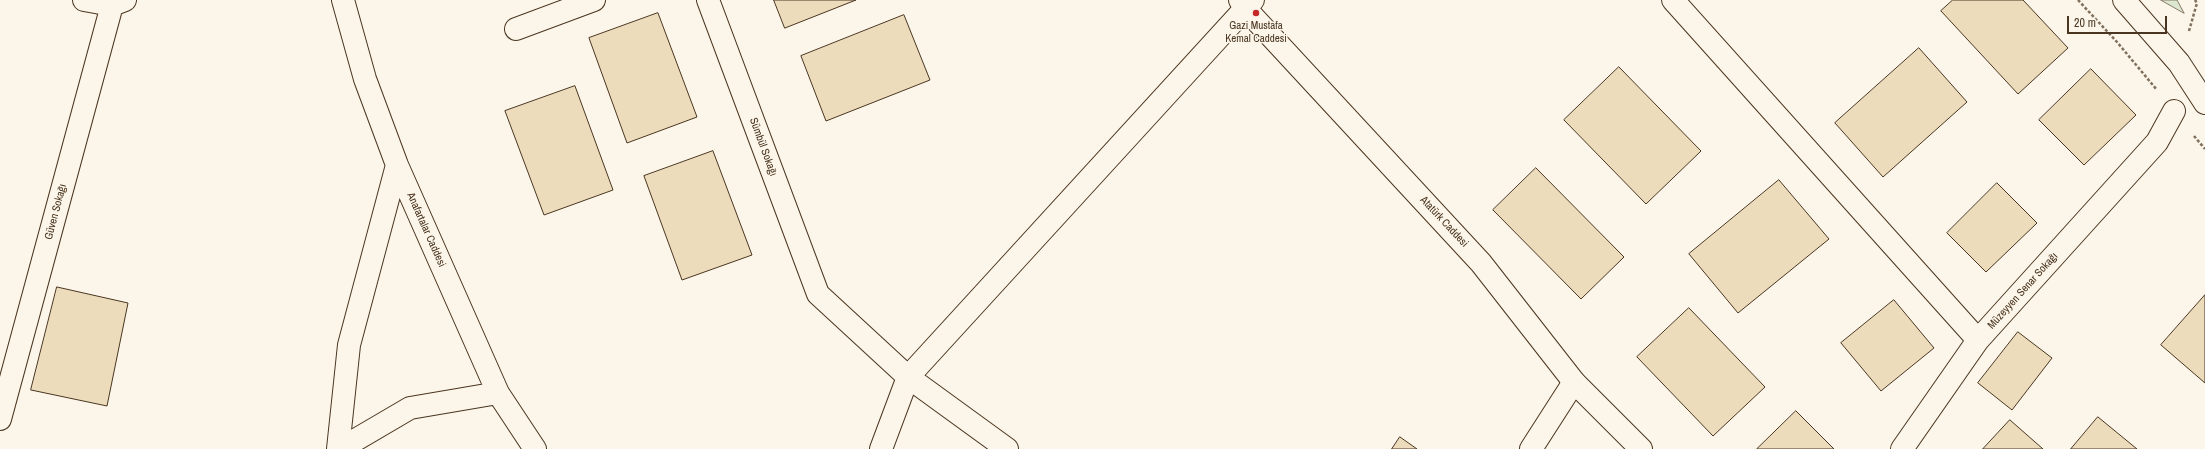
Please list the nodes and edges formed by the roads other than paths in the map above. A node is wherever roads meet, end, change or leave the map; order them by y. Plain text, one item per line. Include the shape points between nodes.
1 (84, 0) edge
2 (343, 0) edge
3 (594, 0) edge
4 (708, 0) edge
5 (1673, 0) edge
6 (2124, 0) edge
7 (118, 2) edge
8 (1246, 2) edge
9 (516, 29) dead end
10 (2205, 103) edge
11 (2174, 111) road end
12 (397, 165) junction
13 (1978, 340) junction
14 (908, 377) junction
15 (1574, 382) junction
16 (498, 393) junction
17 (0, 419) edge
18 (339, 449) edge
19 (535, 449) edge
20 (880, 449) edge
21 (1007, 449) edge
22 (1531, 449) edge
23 (1641, 449) edge
24 (1902, 449) edge

1 - 7 street
2 - 12 street, Anafartalar Caddesi via 365,79
3 - 9 street
4 - 14 street, Sümbül Sokağı via 818,294
5 - 13 street
6 - 10 street via 2179,63
7 - 17 street, Güven Sokağı
8 - 14 street
8 - 15 street, Atatürk Caddesi via 1481,263
11 - 13 street, Müzeyyen Senar Sokağı via 2157,142
12 - 16 street, Anafartalar Caddesi
12 - 18 street via 349,346
13 - 24 street, Müzeyyen Senar Sokağı
14 - 20 street
14 - 21 street
15 - 22 street
15 - 23 street, Atatürk Caddesi
16 - 18 street via 410,408
16 - 19 street, Anafartalar Caddesi

